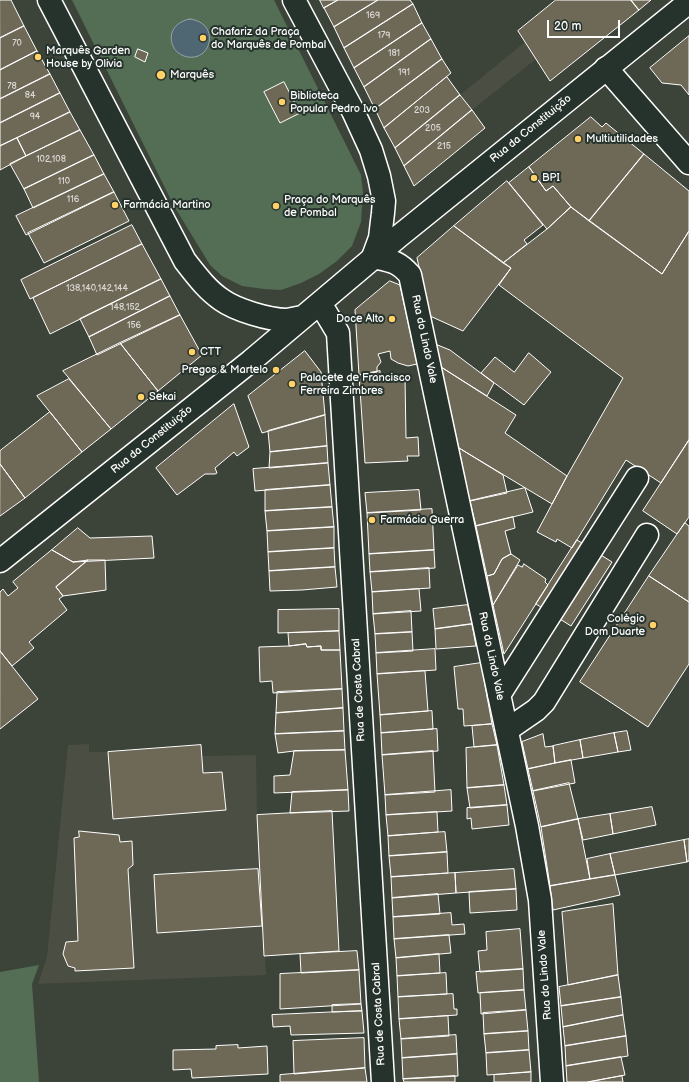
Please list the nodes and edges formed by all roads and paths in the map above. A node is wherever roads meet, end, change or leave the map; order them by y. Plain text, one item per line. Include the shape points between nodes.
1 (49, 0) edge
2 (294, 0) edge
3 (689, 2) edge
4 (606, 68) junction
5 (689, 163) edge
6 (373, 257) junction
7 (320, 303) junction
8 (302, 317) junction
9 (637, 478) dead end
10 (647, 535) dead end
11 (0, 560) edge
12 (499, 695) junction
13 (507, 730) junction
14 (383, 1082) edge
15 (552, 1082) edge

1 - 8 main road via 186,261 203,283 222,300 259,315 287,320
2 - 6 main road via 353,111 371,150 379,176 384,200 380,238
3 - 4 main road, Rua da Constituição
4 - 5 main road
4 - 6 main road, Rua da Constituição
6 - 7 main road
6 - 12 main road, Rua do Lindo Vale via 395,262 404,267 410,275
7 - 8 main road
7 - 14 main road, Rua de Costa Cabral via 338,333
8 - 11 main road, Rua da Constituição via 251,361
9 - 12 main road
10 - 13 main road via 544,702
12 - 13 main road, Rua do Lindo Vale
13 - 15 main road, Rua do Lindo Vale via 540,900

